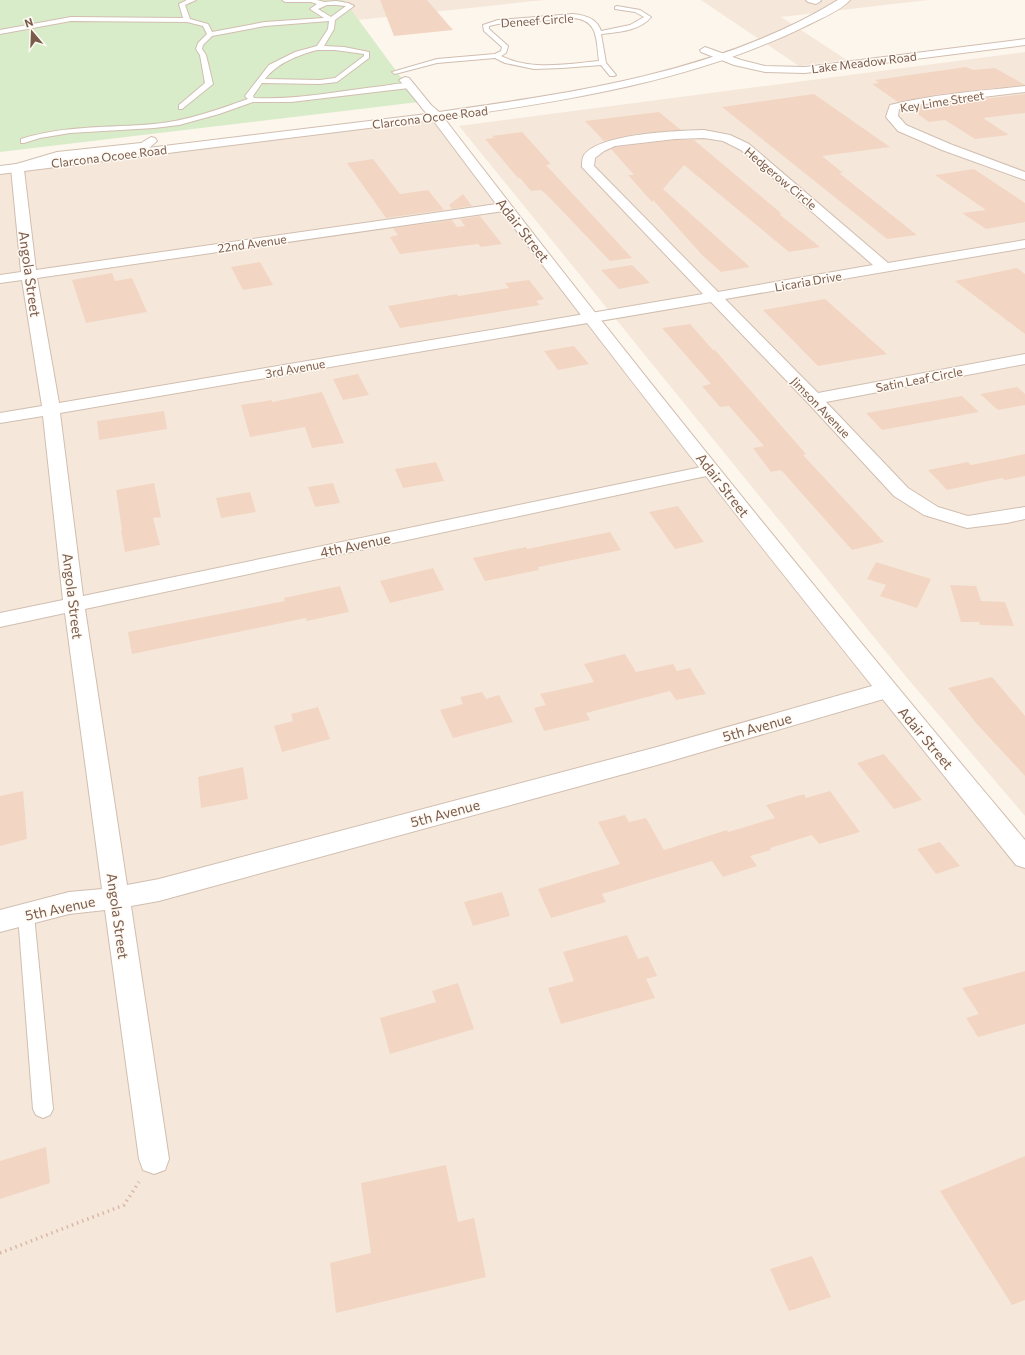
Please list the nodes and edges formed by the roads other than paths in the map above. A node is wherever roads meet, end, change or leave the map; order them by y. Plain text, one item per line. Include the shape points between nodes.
1 (193, 0) edge
2 (285, 0) edge
3 (845, 0) edge
4 (182, 2) edge
5 (322, 4) junction
6 (616, 8) dead end
7 (332, 19) junction
8 (187, 20) junction
9 (0, 32) edge
10 (598, 33) junction
11 (210, 34) junction
12 (1025, 42) edge
13 (719, 45) dead end
14 (320, 46) junction
15 (496, 56) junction
16 (722, 56) junction
17 (602, 63) junction
18 (395, 72) dead end
19 (616, 74) joint
20 (597, 78) dead end
21 (260, 81) junction
22 (407, 83) joint
23 (567, 84) dead end
24 (1025, 89) edge
25 (252, 100) junction
26 (182, 107) dead end
27 (432, 112) junction
28 (24, 141) dead end
29 (151, 141) junction
30 (6, 165) edge
31 (1025, 176) edge
32 (504, 207) junction
33 (1025, 244) edge
34 (885, 268) junction
35 (29, 275) junction
36 (0, 279) edge
37 (713, 298) junction
38 (591, 318) junction
39 (1025, 359) edge
40 (814, 399) junction
41 (51, 409) junction
42 (0, 418) edge
43 (710, 470) junction
44 (1025, 512) edge
45 (74, 604) junction
46 (0, 620) edge
47 (886, 690) junction
48 (1025, 858) edge
49 (115, 898) junction
50 (26, 914) junction
51 (0, 921) edge
52 (43, 1109) dead end
53 (154, 1159) road end

1 - 4 lane
2 - 5 lane via 312,0
3 - 16 street, Clarcona Ocoee Road via 810,20 757,44
4 - 8 lane
5 - 7 lane via 313,9
5 - 7 lane via 344,3 351,6
6 - 10 lane via 638,11 648,17 646,21 636,25
7 - 11 lane via 265,24
7 - 14 lane via 331,29
8 - 9 lane via 71,20
8 - 11 lane via 206,25
10 - 15 lane, Deneef Circle via 597,28 585,17 498,22 486,26 486,30 505,46 504,52
10 - 17 lane
11 - 26 lane via 198,49 202,54 209,84
12 - 16 street, Lake Meadow Road via 805,70 766,69 738,63
13 - 16 street, Lake Meadow Road via 702,51
14 - 21 lane via 301,52 270,68
14 - 21 lane via 334,46 367,53 368,57 337,80
15 - 17 lane via 516,65 534,67
15 - 18 lane via 437,61
16 - 27 street, Clarcona Ocoee Road via 623,84 503,107
17 - 19 lane
19 - 20 street
21 - 25 lane via 249,96
22 - 25 lane via 325,98 274,102
22 - 27 street, Adair Street
23 - 27 street, Clarcona Ocoee Road
24 - 31 street, Key Lime Street via 917,102 894,108 892,118 902,128
25 - 28 lane via 186,121 156,126 61,132 35,136
27 - 29 street, Clarcona Ocoee Road
27 - 30 street, Clarcona Ocoee Road
27 - 32 street, Adair Street
29 - 30 street, Clarcona Ocoee Road
29 - 30 street via 144,146
30 - 35 street, Angola Street
32 - 35 street, 22nd Avenue
32 - 38 street, Adair Street
33 - 34 street, Licaria Drive
34 - 37 street, Licaria Drive
34 - 37 street, Hedgerow Circle via 745,147 726,138 704,134 675,134 614,143 600,148 589,157 588,167
35 - 36 street, 22nd Avenue
35 - 41 street, Angola Street
37 - 38 street, Licaria Drive
37 - 40 street, Jimson Avenue
38 - 41 street, 3rd Avenue
38 - 43 street, Adair Street
39 - 40 street, Satin Leaf Circle
40 - 44 street, Jimson Avenue via 901,492 931,511 968,522
41 - 42 street, 3rd Avenue
41 - 45 street, Angola Street
43 - 45 street, 4th Avenue
43 - 47 street, Adair Street
45 - 46 street, 4th Avenue
45 - 49 street, Angola Street
47 - 48 street, Adair Street
47 - 49 street, 5th Avenue via 634,762 159,890
49 - 50 street, 5th Avenue via 69,903
49 - 53 street, Angola Street
50 - 51 street, 5th Avenue
50 - 52 lane

